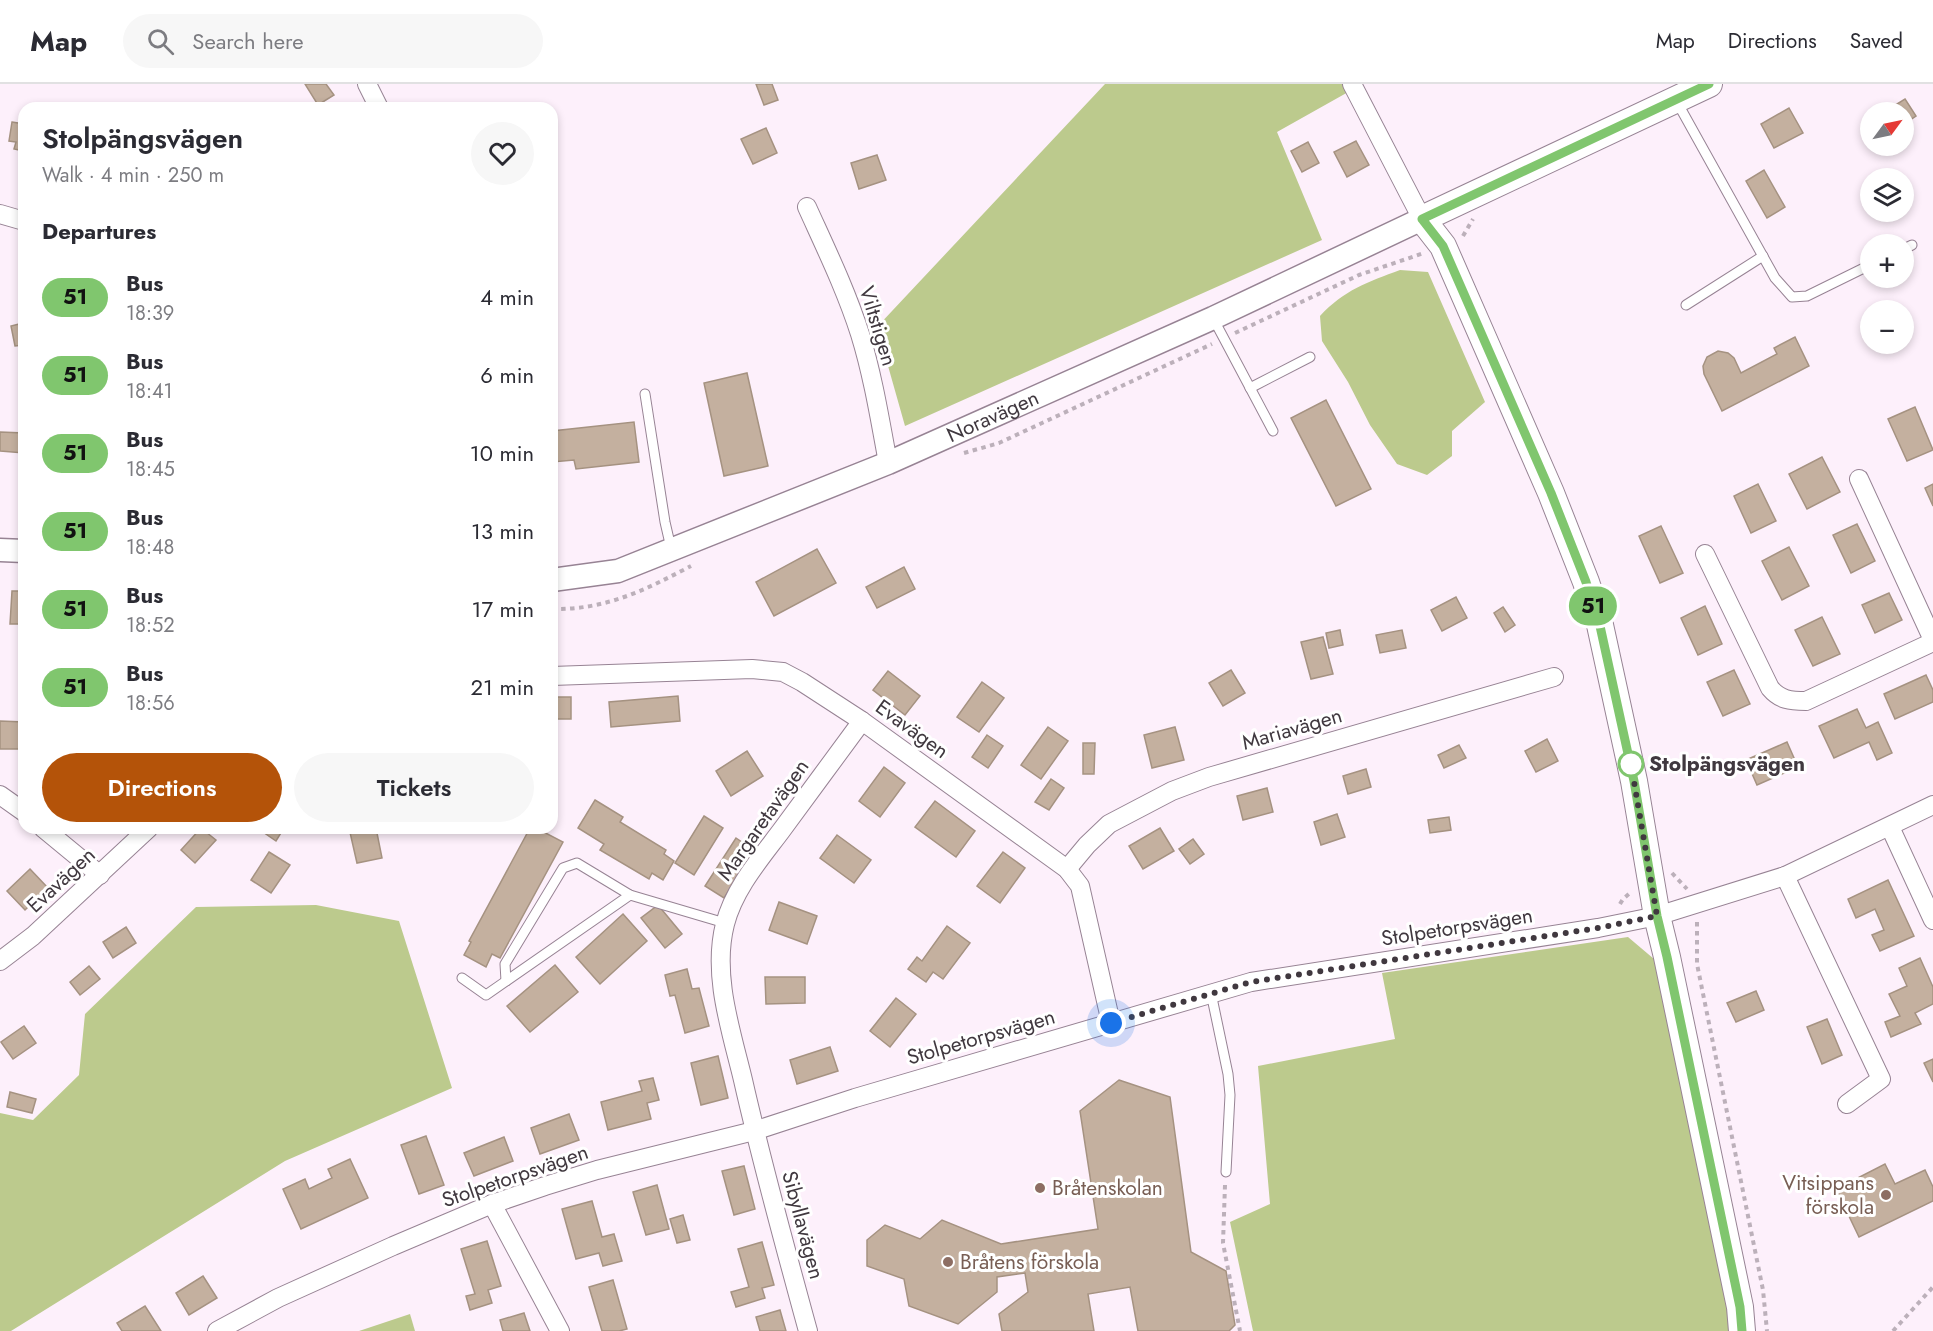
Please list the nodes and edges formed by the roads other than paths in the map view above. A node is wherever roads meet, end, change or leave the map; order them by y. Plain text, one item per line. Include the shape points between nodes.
1 (367, 84) edge
2 (1352, 84) edge
3 (1709, 84) edge
4 (1675, 100) junction
5 (376, 102) edge
6 (807, 207) dead end
7 (0, 214) edge
8 (18, 219) edge
9 (1422, 219) junction
10 (1763, 256) junction
11 (1860, 270) edge
12 (1686, 305) dead end
13 (1213, 318) junction
14 (1310, 357) dead end
15 (1250, 388) junction
16 (645, 394) dead end
17 (1273, 431) dead end
18 (888, 464) junction
19 (1859, 479) dead end
20 (0, 550) edge
21 (18, 551) edge
22 (672, 551) junction
23 (1705, 554) dead end
24 (558, 579) edge
25 (1933, 641) edge
26 (558, 676) edge
27 (1554, 677) dead end
28 (862, 721) junction
29 (0, 795) edge
30 (1933, 805) edge
31 (18, 808) edge
32 (1890, 827) junction
33 (50, 834) edge
34 (143, 834) edge
35 (1068, 869) junction
36 (100, 875) junction
37 (1785, 876) junction
38 (630, 895) junction
39 (1657, 916) junction
40 (1933, 920) edge
41 (725, 923) junction
42 (0, 961) edge
43 (462, 978) dead end
44 (506, 981) junction
45 (1211, 993) junction
46 (1111, 1023) junction
47 (1847, 1104) dead end
48 (754, 1131) junction
49 (1226, 1172) road end
50 (492, 1204) junction
51 (217, 1331) edge
52 (560, 1331) edge
53 (808, 1331) edge
54 (1742, 1331) edge

1 - 5 street
2 - 9 street
3 - 4 main road, Noravägen
4 - 9 main road, Noravägen
4 - 10 lane
6 - 18 street, Viltstigen via 860,334
7 - 8 street
9 - 13 street, Noravägen
9 - 39 main road via 1443,246 1586,582 1600,626 1634,781
10 - 11 lane via 1792,297 1807,296
10 - 12 lane
13 - 15 lane
13 - 18 street, Noravägen
14 - 15 lane
15 - 17 lane
16 - 22 lane
18 - 22 street, Noravägen
19 - 25 street
20 - 21 street
22 - 24 street, Noravägen via 618,571
23 - 25 street via 1777,696 1806,701
26 - 28 street, Evavägen via 752,669 783,672
27 - 35 street, Mariavägen via 1172,790 1109,824
28 - 35 street, Evavägen
28 - 41 street, Margaretavägen via 756,865
29 - 31 street
30 - 32 street, Stolpetorpsvägen
32 - 37 street, Stolpetorpsvägen
32 - 40 street
33 - 36 street
34 - 36 street, Evavägen
35 - 46 street, Evavägen via 1080,886
36 - 42 street, Evavägen
37 - 39 street, Stolpetorpsvägen
37 - 47 street via 1881,1079
38 - 41 lane
38 - 44 lane
38 - 44 lane via 577,863 563,868 505,964
39 - 45 street, Stolpetorpsvägen via 1251,982
39 - 54 main road
41 - 48 street, Margaretavägen via 720,971
43 - 44 lane via 486,995
45 - 46 street, Stolpetorpsvägen
45 - 49 lane via 1230,1095
46 - 48 street, Stolpetorpsvägen
48 - 50 street, Stolpetorpsvägen via 597,1170
48 - 53 street, Sibyllavägen
50 - 51 street, Stolpetorpsvägen via 334,1272
50 - 52 street

